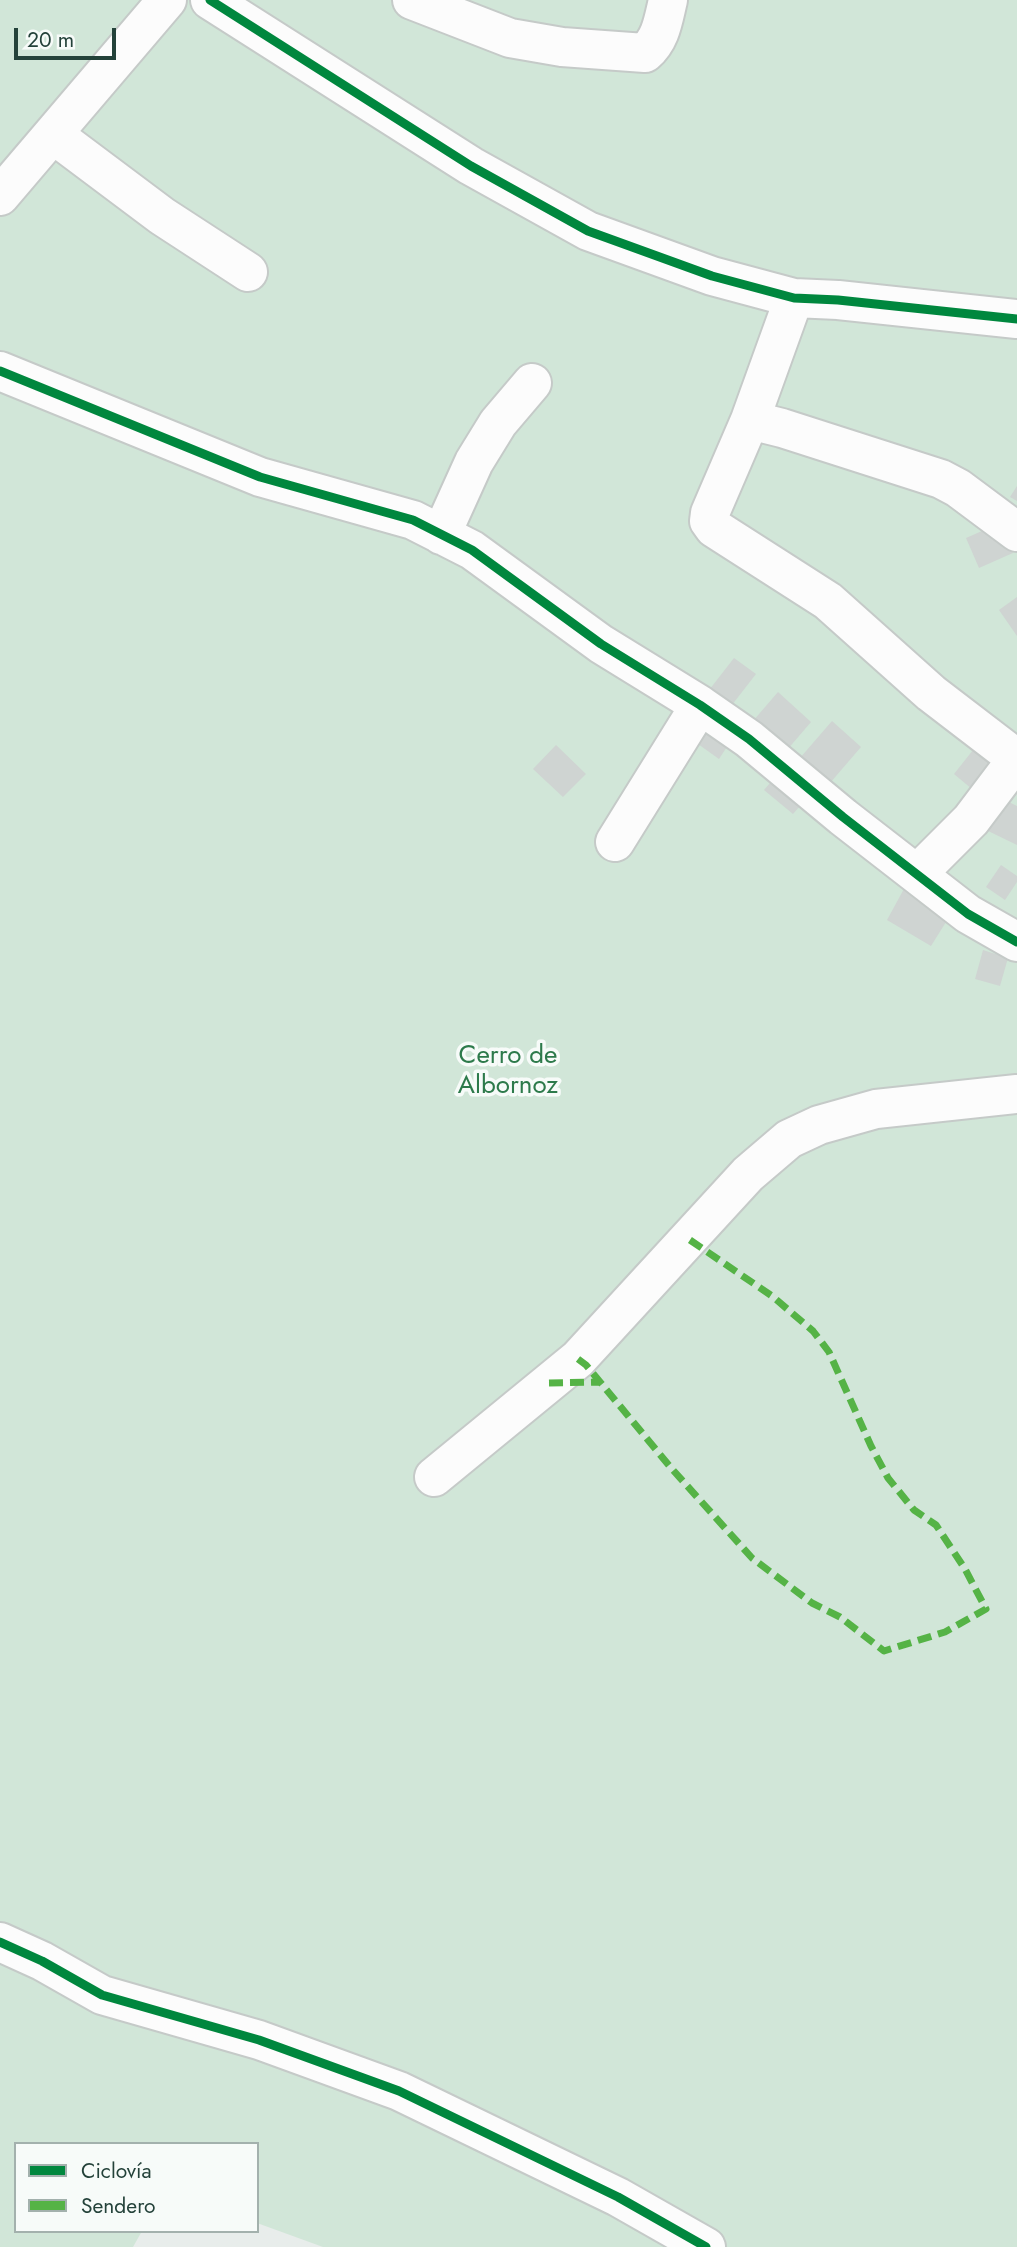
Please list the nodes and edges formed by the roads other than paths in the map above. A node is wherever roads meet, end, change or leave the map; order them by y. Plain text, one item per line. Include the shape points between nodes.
1 (167, 0) edge
2 (210, 0) edge
3 (412, 0) edge
4 (668, 0) edge
5 (54, 135) junction
6 (0, 195) edge
7 (248, 272) dead end
8 (794, 298) junction
9 (1017, 319) edge
10 (0, 371) edge
11 (532, 383) dead end
12 (750, 420) junction
13 (1017, 532) edge
14 (441, 535) junction
15 (700, 705) junction
16 (1017, 759) edge
17 (615, 842) dead end
18 (918, 873) junction
19 (1017, 942) edge
20 (1017, 1094) edge
21 (434, 1477) dead end
22 (0, 1942) edge
23 (706, 2247) edge

1 - 5 street
2 - 8 street via 471,166 588,231 712,276
3 - 4 street via 510,38 645,53 656,44
5 - 6 street
5 - 7 street via 162,216
8 - 9 street
8 - 12 street
10 - 14 street via 260,477 413,520
11 - 14 street via 474,462
12 - 13 street via 940,479
12 - 16 street via 710,513 714,528 828,601 931,693
14 - 15 street via 472,550 601,645
15 - 17 street
15 - 18 street
16 - 18 street via 971,820
18 - 19 street via 968,914
20 - 21 street via 876,1109 789,1139 731,1192 578,1359
22 - 23 street via 102,1996 259,2039 399,2091 618,2197

